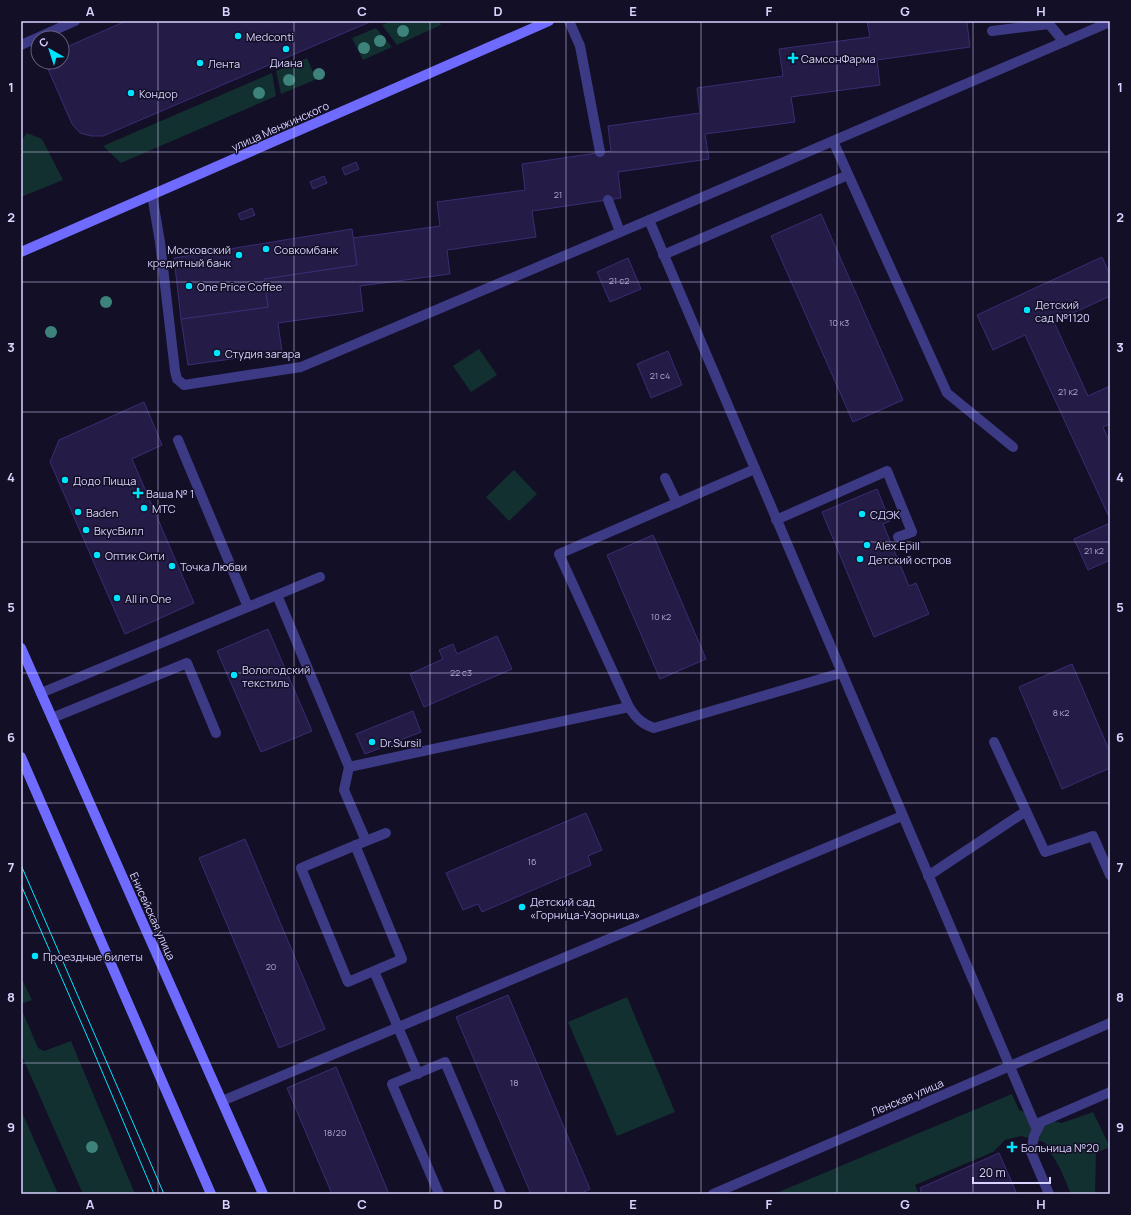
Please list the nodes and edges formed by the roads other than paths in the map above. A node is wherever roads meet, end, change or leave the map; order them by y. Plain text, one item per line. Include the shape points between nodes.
1 (75, 21) edge
2 (549, 21) edge
3 (569, 21) edge
4 (1110, 22) edge
5 (992, 32) dead end
6 (1064, 42) junction
7 (21, 46) edge
8 (833, 141) junction
9 (600, 152) dead end
10 (848, 175) junction
11 (152, 195) junction
12 (608, 200) dead end
13 (649, 220) junction
14 (620, 232) junction
15 (21, 252) edge
16 (663, 255) junction
17 (178, 440) dead end
18 (1013, 448) dead end
19 (755, 469) junction
20 (665, 478) dead end
21 (677, 503) junction
22 (776, 520) junction
23 (898, 536) dead end
24 (320, 577) dead end
25 (277, 595) junction
26 (248, 607) junction
27 (21, 648) edge
28 (841, 673) junction
29 (41, 693) junction
30 (629, 707) junction
31 (52, 718) junction
32 (216, 733) dead end
33 (994, 742) dead end
34 (21, 757) edge
35 (349, 767) junction
36 (1026, 811) junction
37 (902, 816) junction
38 (386, 832) dead end
39 (366, 841) junction
40 (355, 845) junction
41 (1110, 875) edge
42 (928, 876) junction
43 (374, 971) junction
44 (1110, 1023) edge
45 (398, 1027) junction
46 (1009, 1066) junction
47 (418, 1074) junction
48 (1110, 1092) edge
49 (222, 1101) junction
50 (1037, 1130) junction
51 (211, 1194) edge
52 (263, 1194) edge
53 (439, 1194) edge
54 (501, 1194) edge
55 (713, 1194) edge
56 (1050, 1194) edge

1 - 7 street
2 - 11 main road, улица Менжинского
3 - 9 street via 580,46
4 - 6 street
5 - 6 street via 1049,24
6 - 8 street
8 - 10 street
8 - 13 street
10 - 16 street
10 - 18 street via 947,393
11 - 14 street via 175,371 177,378 184,385 301,367
11 - 15 main road, улица Менжинского
12 - 14 street
13 - 14 street
13 - 16 street
16 - 19 street
17 - 26 street
19 - 21 street
19 - 22 street
20 - 21 street
21 - 30 street via 559,554
22 - 23 street via 887,471 912,532
22 - 28 street
24 - 25 street
25 - 26 street
25 - 35 street
26 - 29 street
27 - 29 main road, Енисейская улица
28 - 30 street via 654,728 635,717
28 - 37 street
29 - 31 main road, Енисейская улица
30 - 35 street
31 - 32 street via 187,664
31 - 49 main road, Енисейская улица
33 - 36 street
34 - 51 main road
35 - 39 street via 344,790
36 - 41 street via 1045,852 1093,836
36 - 42 street
37 - 42 street
37 - 45 street
38 - 39 street
39 - 40 street
40 - 43 street via 402,959
40 - 43 street via 301,868 348,982
42 - 46 street
43 - 45 street
44 - 46 street, Ленская улица
45 - 47 street
45 - 49 street
46 - 50 street
46 - 55 street, Ленская улица
47 - 53 street via 392,1084
47 - 54 street via 445,1062
48 - 50 street via 1041,1122
49 - 52 main road, Енисейская улица
50 - 56 street via 1031,1152

